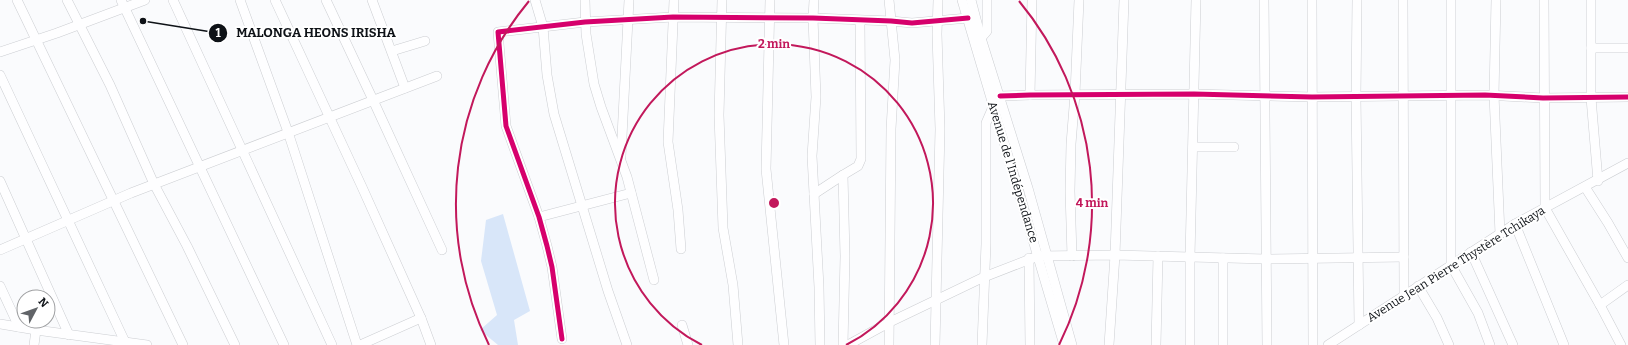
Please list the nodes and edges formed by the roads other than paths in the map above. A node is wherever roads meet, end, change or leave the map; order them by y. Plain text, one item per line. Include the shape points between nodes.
1 (17, 0) edge
2 (67, 0) edge
3 (145, 0) edge
4 (173, 0) edge
5 (240, 0) edge
6 (275, 0) edge
7 (326, 0) edge
8 (372, 0) edge
9 (535, 0) edge
10 (585, 0) edge
11 (629, 0) edge
12 (674, 0) edge
13 (722, 0) edge
14 (770, 0) edge
15 (814, 0) edge
16 (889, 0) edge
17 (938, 0) edge
18 (962, 0) edge
19 (971, 0) edge
20 (987, 0) edge
21 (1032, 0) edge
22 (1078, 0) edge
23 (1124, 0) edge
24 (1196, 0) edge
25 (1264, 0) edge
26 (1312, 0) edge
27 (1357, 0) edge
28 (1403, 0) edge
29 (1451, 0) edge
30 (1496, 0) edge
31 (1544, 0) edge
32 (1591, 0) edge
33 (122, 4) edge
34 (673, 17) junction
35 (769, 18) junction
36 (813, 18) junction
37 (968, 18) junction
38 (722, 19) junction
39 (628, 20) junction
40 (860, 21) junction
41 (891, 21) junction
42 (585, 22) junction
43 (938, 22) junction
44 (79, 25) junction
45 (542, 27) junction
46 (981, 38) junction
47 (36, 40) junction
48 (425, 41) dead end
49 (1591, 48) junction
50 (1628, 48) edge
51 (392, 51) junction
52 (0, 52) edge
53 (0, 75) edge
54 (437, 76) dead end
55 (405, 88) junction
56 (1075, 94) junction
57 (1120, 94) junction
58 (1194, 94) junction
59 (1030, 95) junction
60 (1451, 95) junction
61 (1494, 95) junction
62 (1000, 96) junction
63 (1264, 96) junction
64 (1403, 96) junction
65 (1312, 97) junction
66 (1356, 97) junction
67 (1628, 97) edge
68 (1543, 98) junction
69 (1591, 98) junction
70 (374, 100) junction
71 (993, 107) junction
72 (330, 116) junction
73 (288, 132) junction
74 (1193, 147) junction
75 (1234, 147) dead end
76 (243, 150) junction
77 (621, 159) junction
78 (1628, 165) edge
79 (200, 168) junction
80 (843, 175) junction
81 (1598, 180) junction
82 (0, 181) edge
83 (154, 184) junction
84 (1585, 187) junction
85 (631, 194) junction
86 (814, 194) junction
87 (113, 202) junction
88 (583, 206) junction
89 (1545, 208) junction
90 (539, 217) junction
91 (67, 220) junction
92 (1515, 224) junction
93 (1500, 234) junction
94 (27, 238) junction
95 (681, 248) dead end
96 (0, 250) edge
97 (442, 250) dead end
98 (1471, 252) junction
99 (1115, 255) junction
100 (1047, 256) junction
101 (1072, 256) junction
102 (1158, 256) junction
103 (1033, 257) junction
104 (1190, 257) junction
105 (1358, 257) junction
106 (1404, 257) junction
107 (1223, 258) junction
108 (1312, 258) junction
109 (1628, 258) edge
110 (1266, 259) junction
111 (1451, 265) junction
112 (984, 278) junction
113 (654, 280) dead end
114 (1628, 285) edge
115 (0, 286) edge
116 (1418, 286) junction
117 (1404, 295) junction
118 (935, 301) junction
119 (1600, 305) junction
120 (421, 318) junction
121 (16, 321) edge
122 (890, 322) junction
123 (0, 324) edge
124 (682, 325) dead end
125 (1359, 325) junction
126 (16, 327) edge
127 (30, 329) edge
128 (36, 330) junction
129 (69, 335) junction
130 (562, 338) dead end
131 (96, 342) edge
132 (125, 342) junction
133 (34, 345) edge
134 (147, 345) edge
135 (183, 345) edge
136 (235, 345) edge
137 (284, 345) edge
138 (332, 345) edge
139 (357, 345) edge
140 (360, 345) edge
141 (431, 345) edge
142 (627, 345) edge
143 (688, 345) edge
144 (738, 345) edge
145 (784, 345) edge
146 (820, 345) edge
147 (843, 345) edge
148 (848, 345) edge
149 (889, 345) edge
150 (935, 345) edge
151 (982, 345) edge
152 (1030, 345) edge
153 (1064, 345) edge
154 (1072, 345) edge
155 (1109, 345) edge
156 (1156, 345) edge
157 (1190, 345) edge
158 (1223, 345) edge
159 (1268, 345) edge
160 (1313, 345) edge
161 (1328, 345) edge
162 (1449, 345) edge
163 (1490, 345) edge
164 (1513, 345) edge
165 (1564, 345) edge
166 (1621, 345) edge

1 - 47 street
2 - 44 street
3 - 33 street
4 - 76 street
5 - 73 street
6 - 72 street
7 - 70 street
8 - 51 street
9 - 45 street
10 - 42 street
11 - 39 street
12 - 34 street
13 - 38 street
14 - 35 street
15 - 36 street
16 - 41 street
17 - 43 street
18 - 37 street, Avenue de l'Indépendance
19 - 46 street, Avenue de l'Indépendance
20 - 46 street via 987,31
21 - 59 street
22 - 56 street
23 - 57 street
24 - 58 street
25 - 63 street
26 - 65 street
27 - 66 street
28 - 64 street
29 - 60 street
30 - 61 street
31 - 68 street
32 - 49 street
33 - 44 street
33 - 79 street
34 - 38 street
34 - 39 street
34 - 95 street via 668,142
35 - 36 street
35 - 38 street
35 - 145 street via 766,169
36 - 40 street
36 - 86 street via 816,97 812,156
37 - 43 street
37 - 71 street, Avenue de l'Indépendance
38 - 144 street via 719,116 723,228 733,285
39 - 42 street
39 - 77 street
40 - 41 street
40 - 80 street via 861,159 858,166
41 - 43 street
41 - 122 street via 895,60 891,129
42 - 45 street
42 - 77 street via 594,84
43 - 118 street via 940,129
44 - 47 street
44 - 83 street via 110,85
45 - 88 street via 554,114
45 - 90 street via 497,34 506,126
46 - 62 street, Avenue de l'Indépendance
47 - 52 street
47 - 87 street
48 - 51 street
49 - 50 street
49 - 69 street
51 - 55 street
53 - 91 street
54 - 55 street
55 - 70 street
56 - 57 street
56 - 59 street
56 - 101 street via 1070,191
57 - 58 street
57 - 99 street
58 - 63 street
58 - 74 street
59 - 62 street
60 - 61 street
60 - 64 street
60 - 111 street
61 - 68 street
61 - 93 street
62 - 100 street, Avenue de l'Indépendance
63 - 65 street
63 - 110 street
64 - 66 street
64 - 106 street
65 - 66 street
65 - 108 street
66 - 105 street
67 - 69 street
68 - 69 street
68 - 89 street
69 - 81 street
70 - 72 street
70 - 97 street
71 - 103 street, Avenue de l'Indépendance
71 - 112 street via 986,123
72 - 73 street
72 - 120 street
73 - 76 street
73 - 139 street
74 - 75 street
74 - 104 street
76 - 79 street
76 - 138 street
77 - 85 street
78 - 81 street, Avenue Jean Pierre Thystère Tchikaya
79 - 83 street
79 - 137 street
80 - 86 street
80 - 147 street
81 - 84 street, Avenue Jean Pierre Thystère Tchikaya
82 - 94 street
83 - 87 street
83 - 136 street
84 - 89 street, Avenue Jean Pierre Thystère Tchikaya
84 - 109 street
85 - 88 street
85 - 113 street
86 - 146 street
87 - 91 street
87 - 135 street
88 - 90 street
88 - 142 street
89 - 92 street, Avenue Jean Pierre Thystère Tchikaya
89 - 119 street
90 - 130 street via 552,267
91 - 94 street
91 - 132 street
92 - 93 street, Avenue Jean Pierre Thystère Tchikaya
92 - 165 street
93 - 98 street, Avenue Jean Pierre Thystère Tchikaya
94 - 96 street
94 - 129 street
98 - 111 street, Avenue Jean Pierre Thystère Tchikaya
98 - 164 street
99 - 101 street
99 - 102 street
99 - 155 street
100 - 101 street
100 - 103 street
100 - 154 street, Avenue de l'Indépendance
102 - 104 street
102 - 156 street
103 - 112 street
103 - 152 street
103 - 153 street, Avenue de l'Indépendance
104 - 107 street
104 - 157 street
105 - 106 street
105 - 108 street
105 - 125 street
106 - 117 street
107 - 110 street
107 - 158 street
108 - 110 street
108 - 160 street
110 - 159 street
111 - 116 street, Avenue Jean Pierre Thystère Tchikaya
111 - 163 street via 1478,313
112 - 118 street
112 - 151 street
114 - 119 street
115 - 121 street
116 - 117 street, Avenue Jean Pierre Thystère Tchikaya
116 - 162 street
117 - 125 street, Avenue Jean Pierre Thystère Tchikaya
118 - 122 street
118 - 150 street
119 - 166 street
120 - 140 street
120 - 141 street
122 - 148 street
122 - 149 street
123 - 126 street
124 - 143 street
125 - 161 street, Avenue Jean Pierre Thystère Tchikaya
127 - 128 street
128 - 129 street
128 - 133 street
129 - 131 street
131 - 132 street
132 - 134 street

